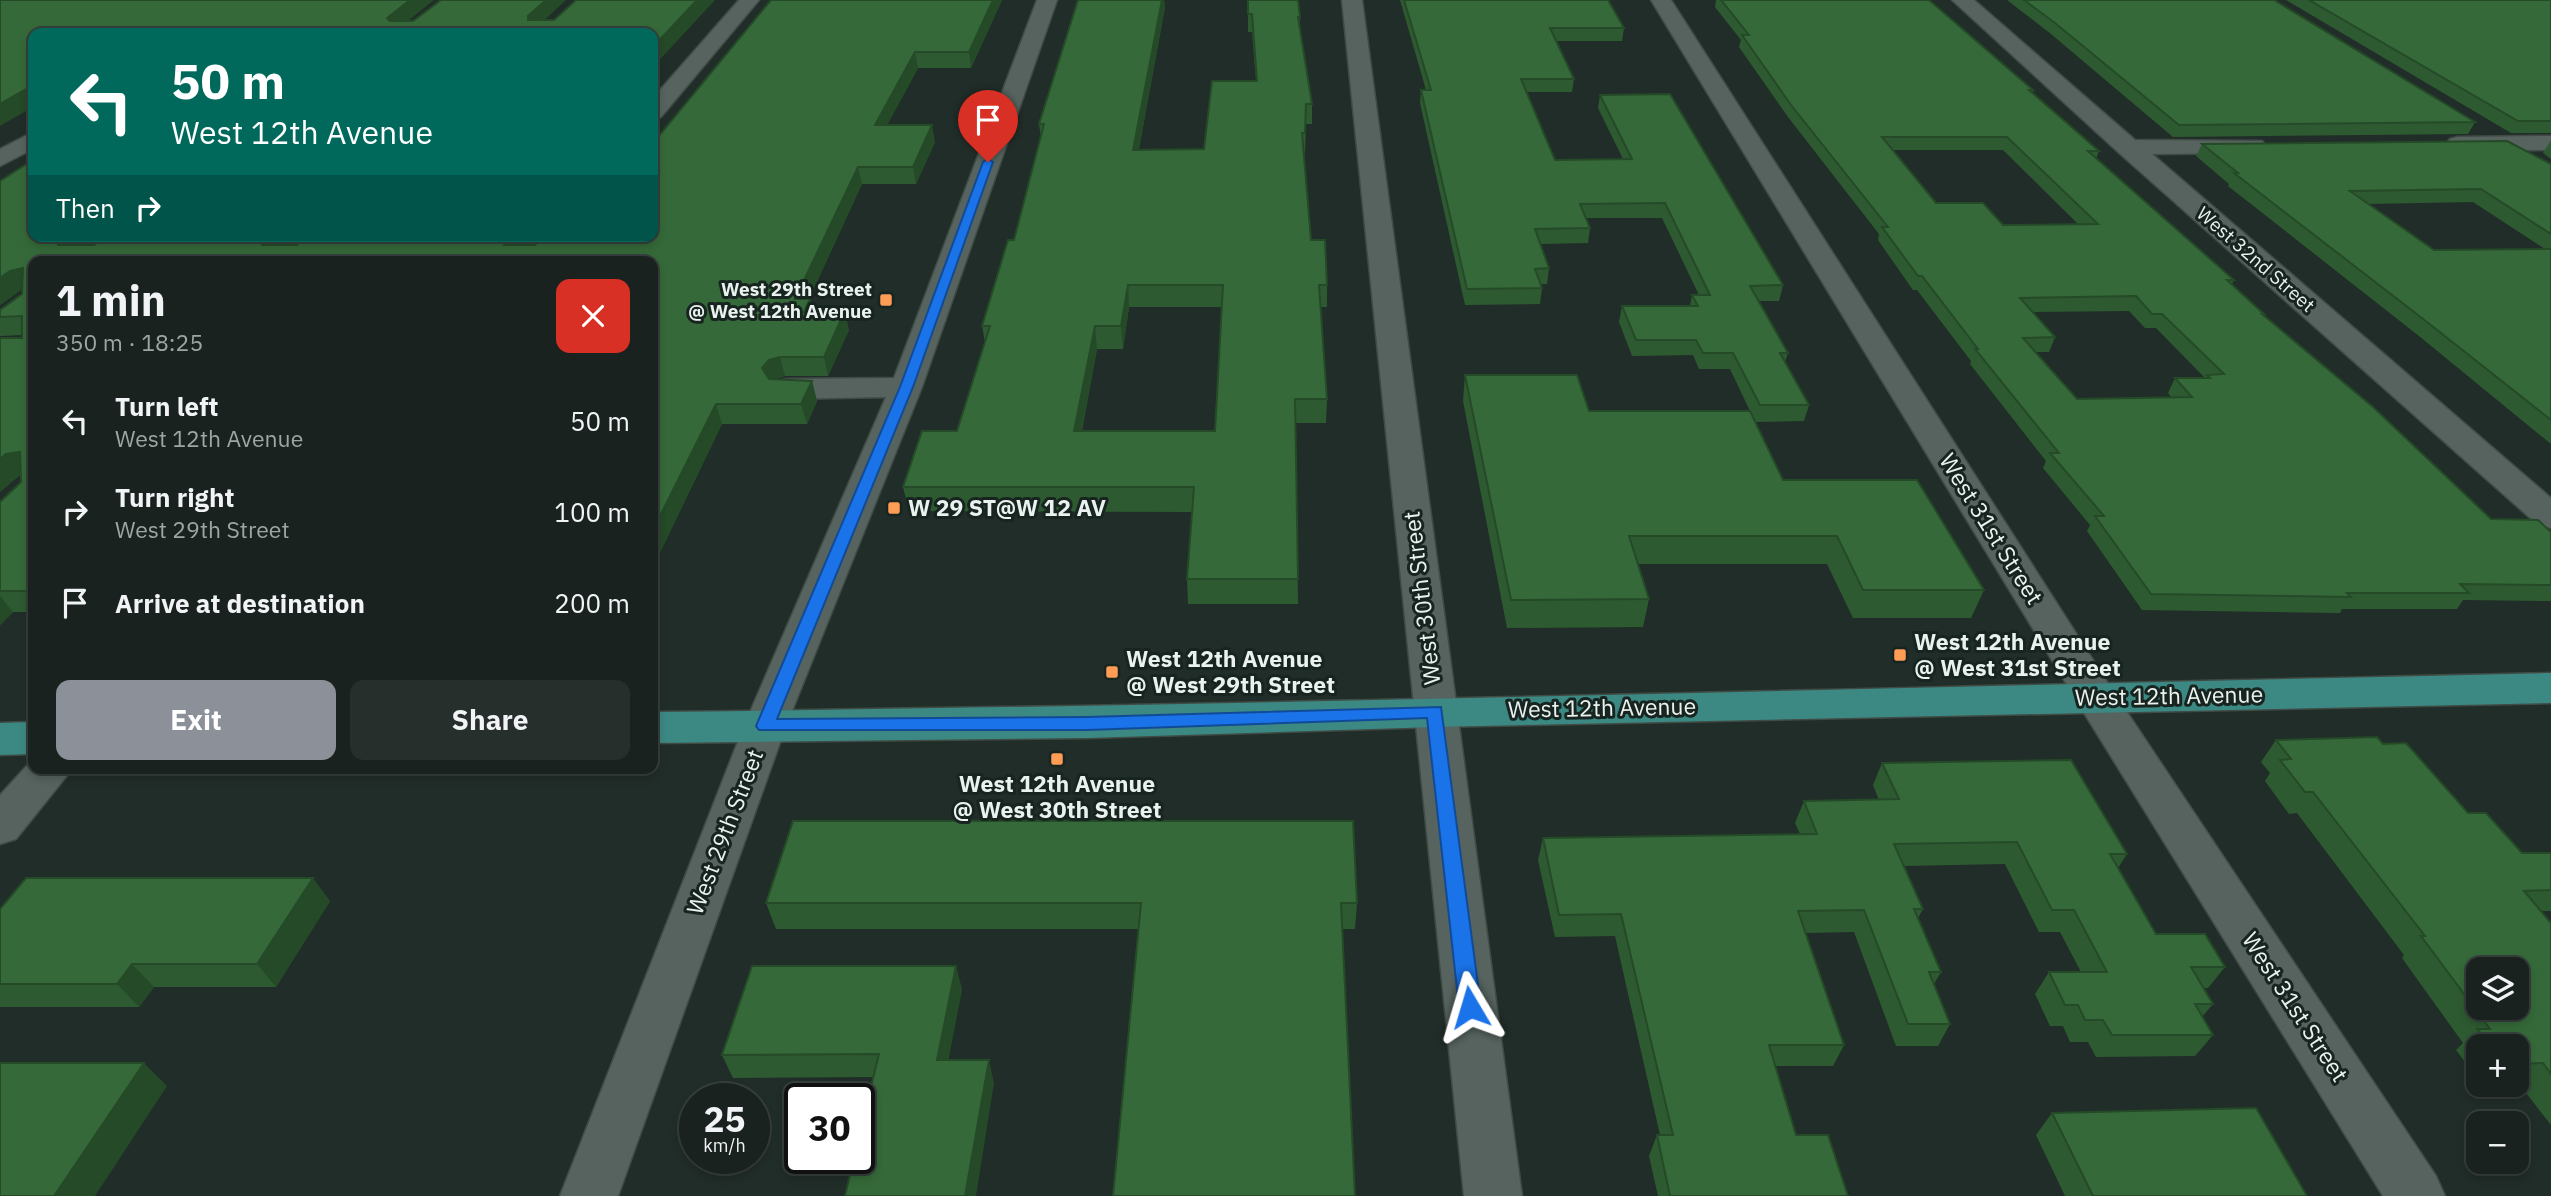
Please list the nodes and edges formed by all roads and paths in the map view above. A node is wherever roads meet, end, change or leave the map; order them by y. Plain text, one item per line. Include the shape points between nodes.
1 (749, 0) edge
2 (1047, 0) edge
3 (1352, 0) edge
4 (1661, 0) edge
5 (1962, 0) edge
6 (658, 106) edge
7 (2469, 122) edge
8 (28, 142) edge
9 (2505, 143) junction
10 (2551, 143) edge
11 (2435, 144) edge
12 (2281, 145) edge
13 (2127, 147) junction
14 (0, 159) edge
15 (2539, 164) edge
16 (906, 387) junction
17 (786, 388) edge
18 (2551, 517) edge
19 (2551, 688) edge
20 (2096, 698) junction
21 (1435, 712) junction
22 (765, 726) junction
23 (658, 728) edge
24 (28, 738) edge
25 (0, 739) edge
26 (46, 774) edge
27 (0, 826) edge
28 (589, 1196) edge
29 (1493, 1196) edge
30 (2416, 1196) edge

1 - 6 street
2 - 16 street, West 29th Street
3 - 21 street, West 30th Street
4 - 20 street, West 31st Street
5 - 13 street, West 32nd Street
7 - 9 street
8 - 14 street
9 - 10 street
9 - 11 street
9 - 15 street
12 - 13 street
13 - 18 street, West 32nd Street
16 - 17 street
16 - 22 street, West 29th Street
19 - 20 main road, West 12th Avenue
20 - 21 main road, West 12th Avenue
20 - 30 street, West 31st Street
21 - 22 main road, West 12th Avenue via 1087,723
21 - 29 street, West 30th Street
22 - 23 main road, West 12th Avenue
22 - 28 street, West 29th Street
24 - 25 main road
26 - 27 street

